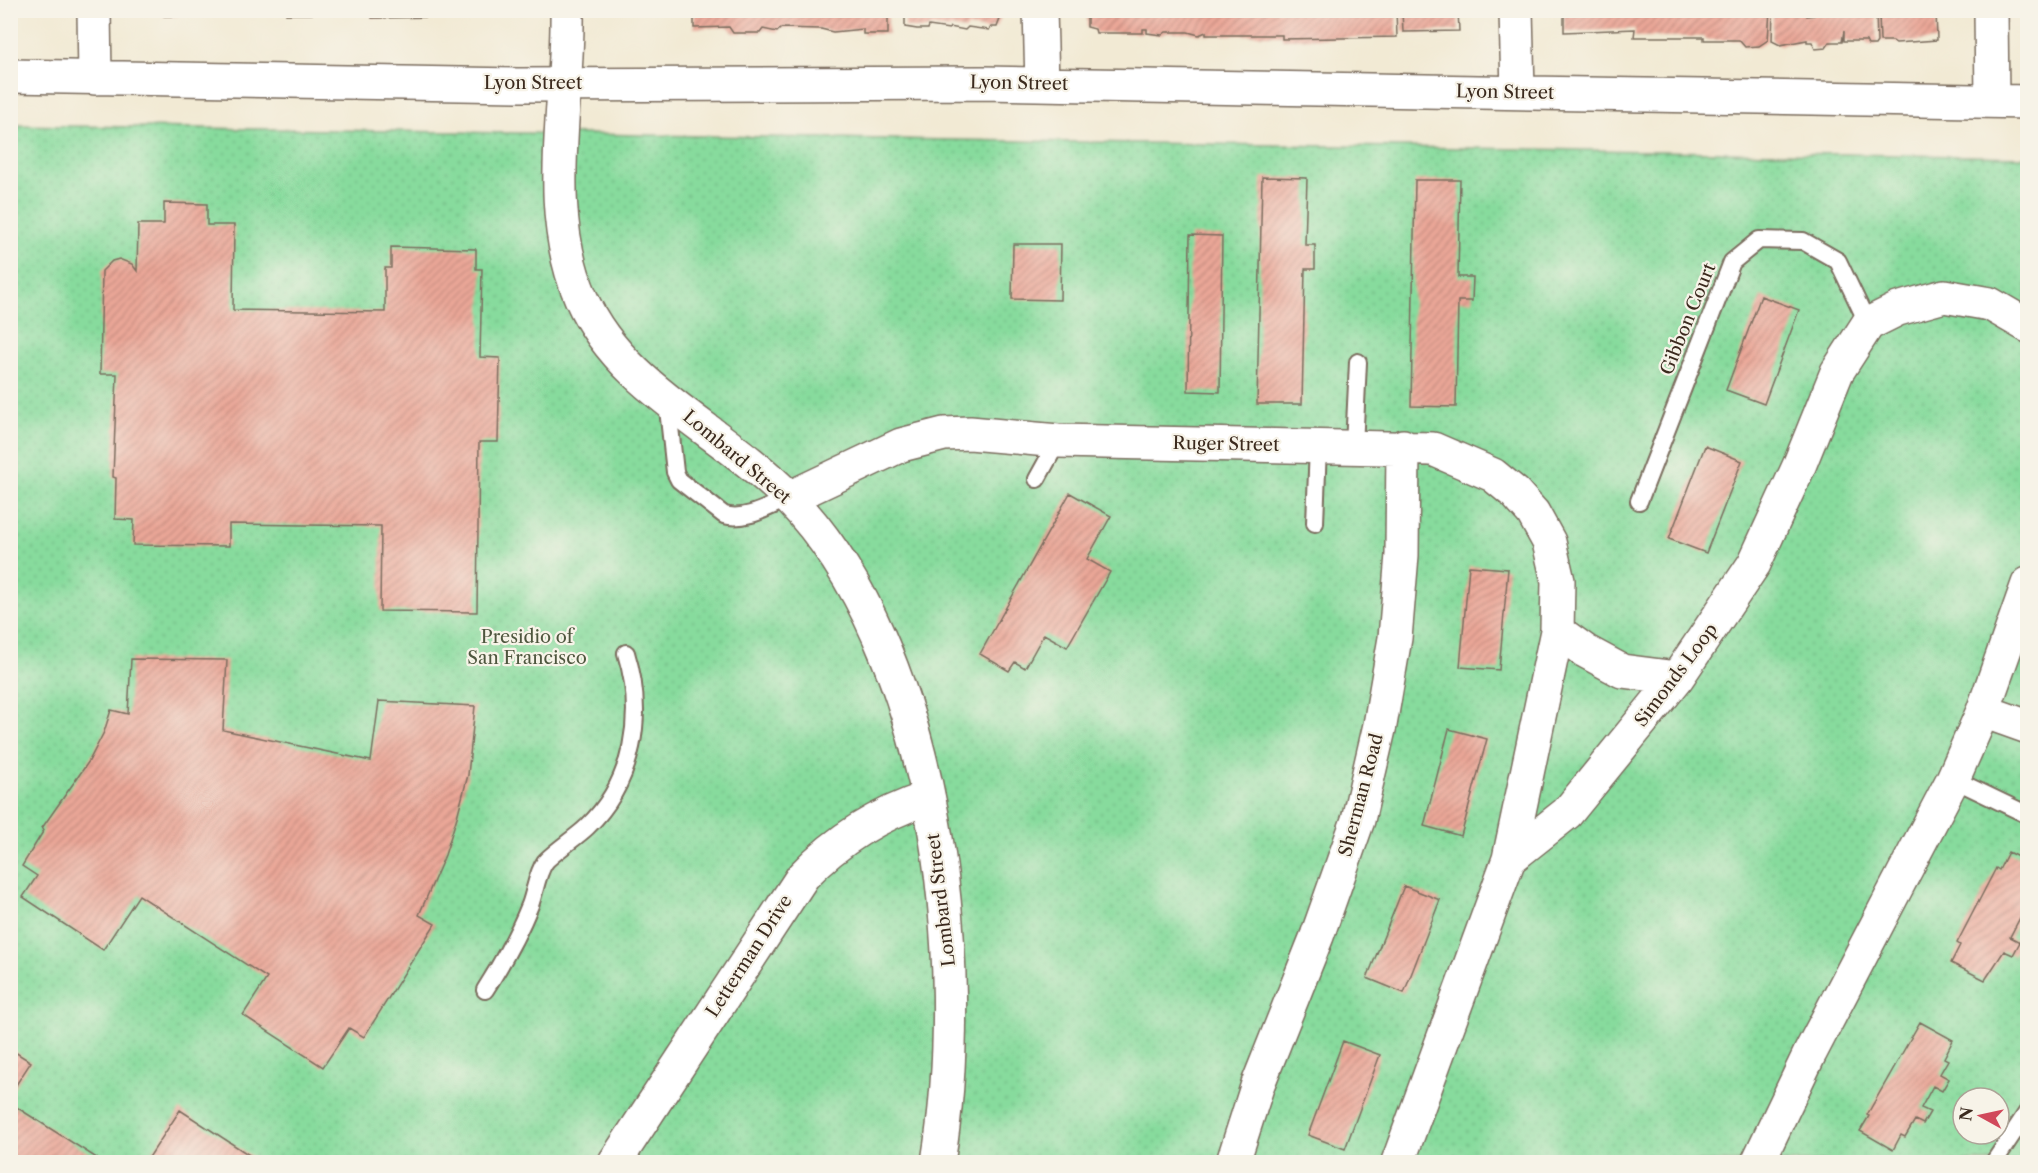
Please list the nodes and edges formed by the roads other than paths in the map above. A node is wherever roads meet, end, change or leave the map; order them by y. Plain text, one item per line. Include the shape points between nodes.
1 (94, 10) edge
2 (567, 10) edge
3 (1041, 10) edge
4 (1516, 10) edge
5 (1991, 10) edge
6 (10, 76) edge
7 (95, 78) junction
8 (563, 84) junction
9 (1042, 84) junction
10 (1518, 92) junction
11 (1992, 101) junction
12 (2028, 102) edge
13 (1868, 324) junction
14 (2028, 326) edge
15 (1358, 362) dead end
16 (667, 399) junction
17 (1058, 441) junction
18 (1318, 446) junction
19 (1403, 446) junction
20 (1354, 447) junction
21 (1037, 479) dead end
22 (789, 498) junction
23 (1639, 501) dead end
24 (1315, 523) dead end
25 (2028, 584) edge
26 (1557, 631) junction
27 (626, 653) dead end
28 (1677, 678) junction
29 (1983, 711) junction
30 (2028, 728) edge
31 (1953, 779) junction
32 (928, 798) junction
33 (2028, 815) edge
34 (1509, 859) junction
35 (485, 990) dead end
36 (2028, 1111) edge
37 (615, 1162) edge
38 (938, 1162) edge
39 (1233, 1162) edge
40 (1398, 1162) edge
41 (1758, 1162) edge
42 (1994, 1162) edge

1 - 7 street
2 - 8 street, Lombard Street
3 - 9 street
4 - 10 street
5 - 11 street
6 - 7 street, Lyon Street
7 - 8 street, Lyon Street
8 - 9 street, Lyon Street
8 - 16 street, Lombard Street via 561,176 572,272 592,320 607,343
9 - 10 street, Lyon Street
10 - 11 street, Lyon Street
11 - 12 street, Lyon Street
13 - 14 street via 1898,309 1944,296 1990,304
13 - 23 lane, Gibbon Court via 1838,261 1803,241 1759,240 1732,262
13 - 28 street, Simonds Loop via 1837,372 1754,564
15 - 20 lane
16 - 22 street, Lombard Street
16 - 22 lane via 673,463 679,480 732,517 741,518
17 - 18 street, Ruger Street
17 - 21 lane
17 - 22 street, Ruger Street via 982,433 922,438 877,455
18 - 20 street, Ruger Street
18 - 24 lane
19 - 20 street, Ruger Street
19 - 26 street, Ruger Street via 1434,448 1493,475 1533,513 1549,542 1558,581
19 - 39 street, Sherman Road via 1402,555 1395,638 1358,820 1258,1084
22 - 32 street, Lombard Street via 830,546 874,627 901,697
25 - 29 street
26 - 28 street via 1623,671
26 - 34 street, Ruger Street
27 - 35 lane via 632,673 635,734 620,783 589,826 545,861 518,933
28 - 34 street, Simonds Loop via 1566,813
29 - 30 street
29 - 31 street
31 - 33 lane
31 - 41 street via 1810,1053
32 - 37 street, Letterman Drive via 859,829 803,876
32 - 38 street, Lombard Street via 943,885 951,985 947,1086
34 - 40 street
36 - 42 lane

